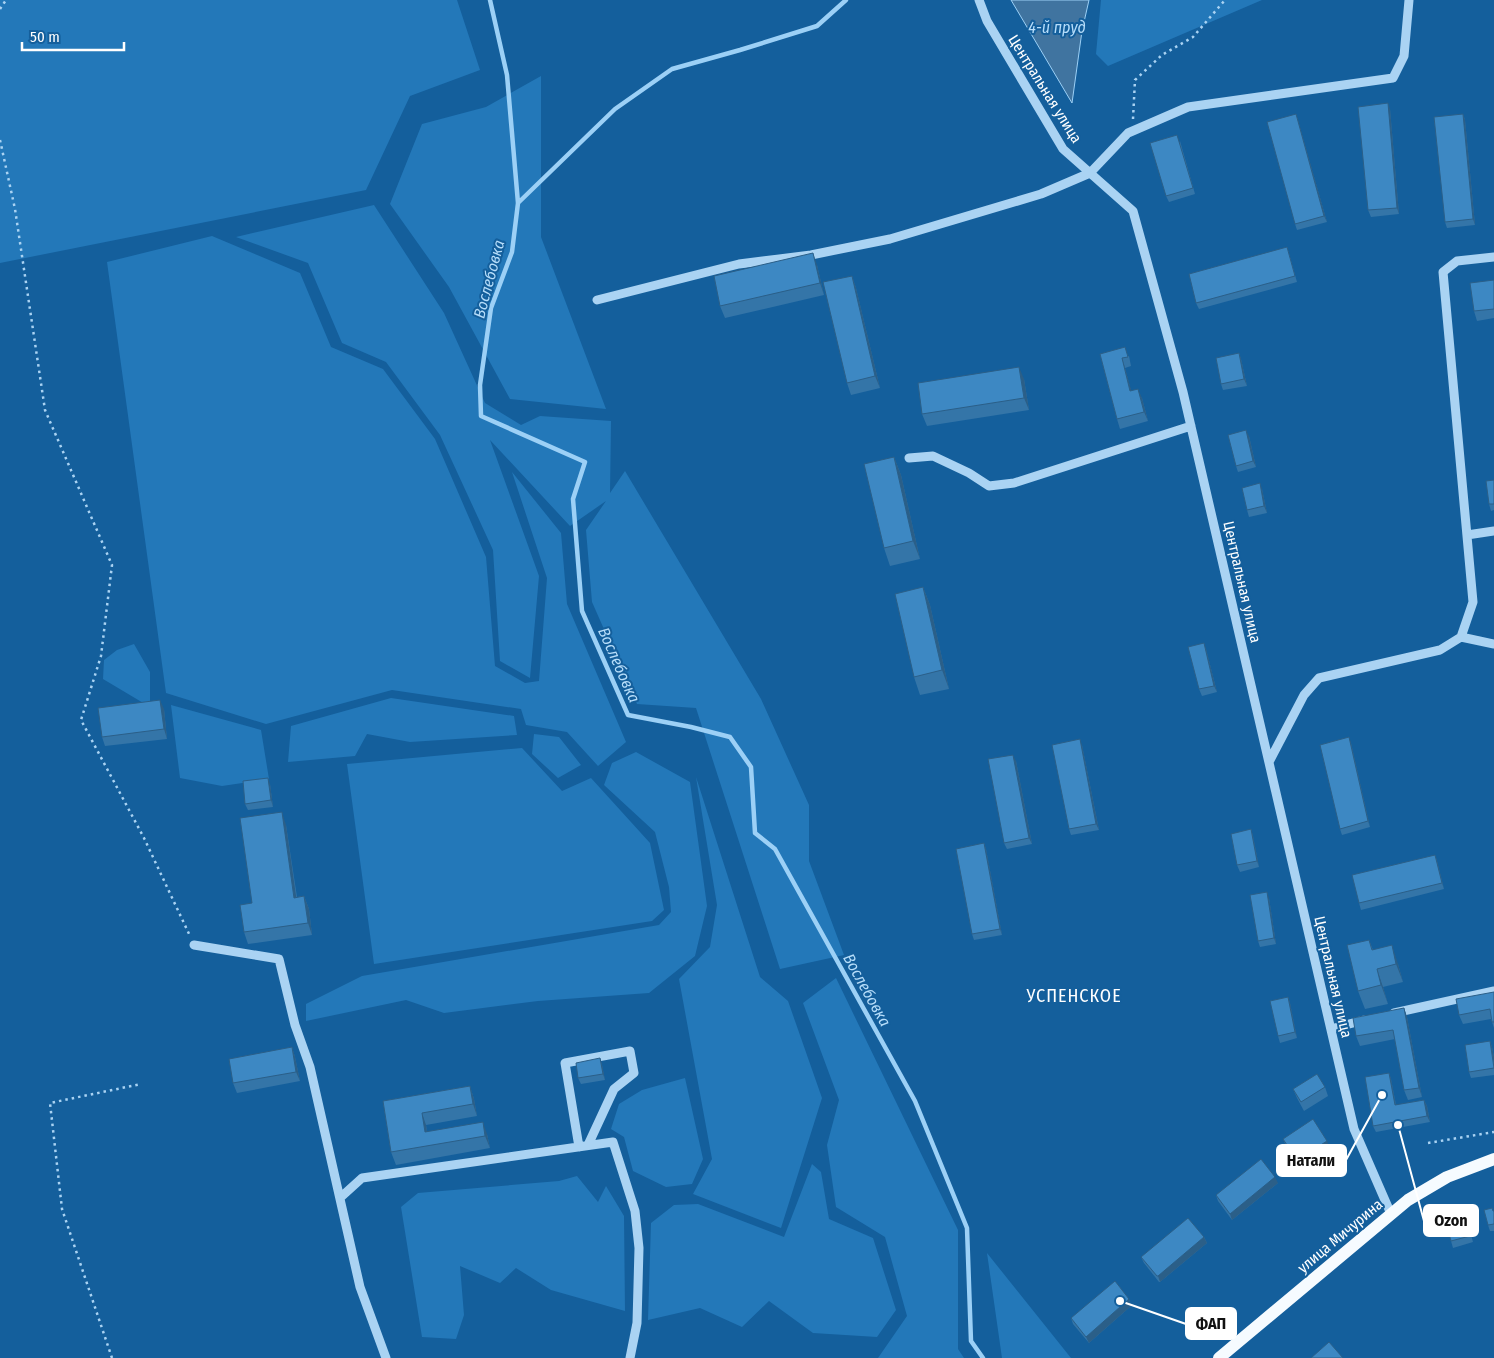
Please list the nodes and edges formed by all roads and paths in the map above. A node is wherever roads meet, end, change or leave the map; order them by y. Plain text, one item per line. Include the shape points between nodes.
1 (6, 0) edge
2 (979, 0) edge
3 (1225, 0) edge
4 (1409, 0) edge
5 (0, 9) edge
6 (1128, 134) junction
7 (0, 140) edge
8 (1090, 173) junction
9 (1494, 258) edge
10 (597, 300) dead end
11 (1191, 426) junction
12 (909, 458) dead end
13 (1494, 531) edge
14 (1467, 535) junction
15 (1461, 637) junction
16 (1494, 644) edge
17 (1269, 762) junction
18 (194, 945) joint
19 (1494, 991) edge
20 (1389, 1014) edge
21 (1370, 1019) edge
22 (1331, 1029) junction
23 (141, 1084) dead end
24 (1494, 1132) edge
25 (1428, 1143) dead end
26 (584, 1146) junction
27 (1494, 1159) edge
28 (340, 1197) junction
29 (1391, 1214) junction
30 (112, 1358) edge
31 (386, 1358) edge
32 (630, 1358) edge
33 (1218, 1358) edge

1 - 5 path
2 - 8 street, Центральная улица via 987,20 1063,148
3 - 6 path via 1193,37 1162,55 1135,80 1133,120
4 - 6 street via 1404,56 1393,78 1188,107
6 - 8 street
7 - 18 path via 15,209 45,410 112,565 101,656 82,720 144,838
8 - 10 street via 1041,194 890,239 811,255 739,264
8 - 11 street, Центральная улица via 1133,212
9 - 14 street via 1456,261 1444,272
11 - 12 street via 1014,483 988,486 933,456
11 - 17 street, Центральная улица
13 - 14 street
14 - 15 street via 1473,602
15 - 16 street
15 - 17 street via 1440,650 1319,678 1304,695
17 - 22 street, Центральная улица
18 - 28 street via 279,959 295,1025 310,1067
19 - 20 street
21 - 22 street
22 - 29 street, Центральная улица via 1354,1129
23 - 30 path via 50,1103 62,1208
24 - 25 path
26 - 26 street via 565,1063 630,1052 634,1074 614,1090
26 - 28 street via 362,1178
26 - 32 street via 613,1142 635,1211 639,1248 637,1323
27 - 29 main road, улица Мичурина via 1447,1177
28 - 31 street via 360,1287
29 - 33 main road, улица Мичурина

